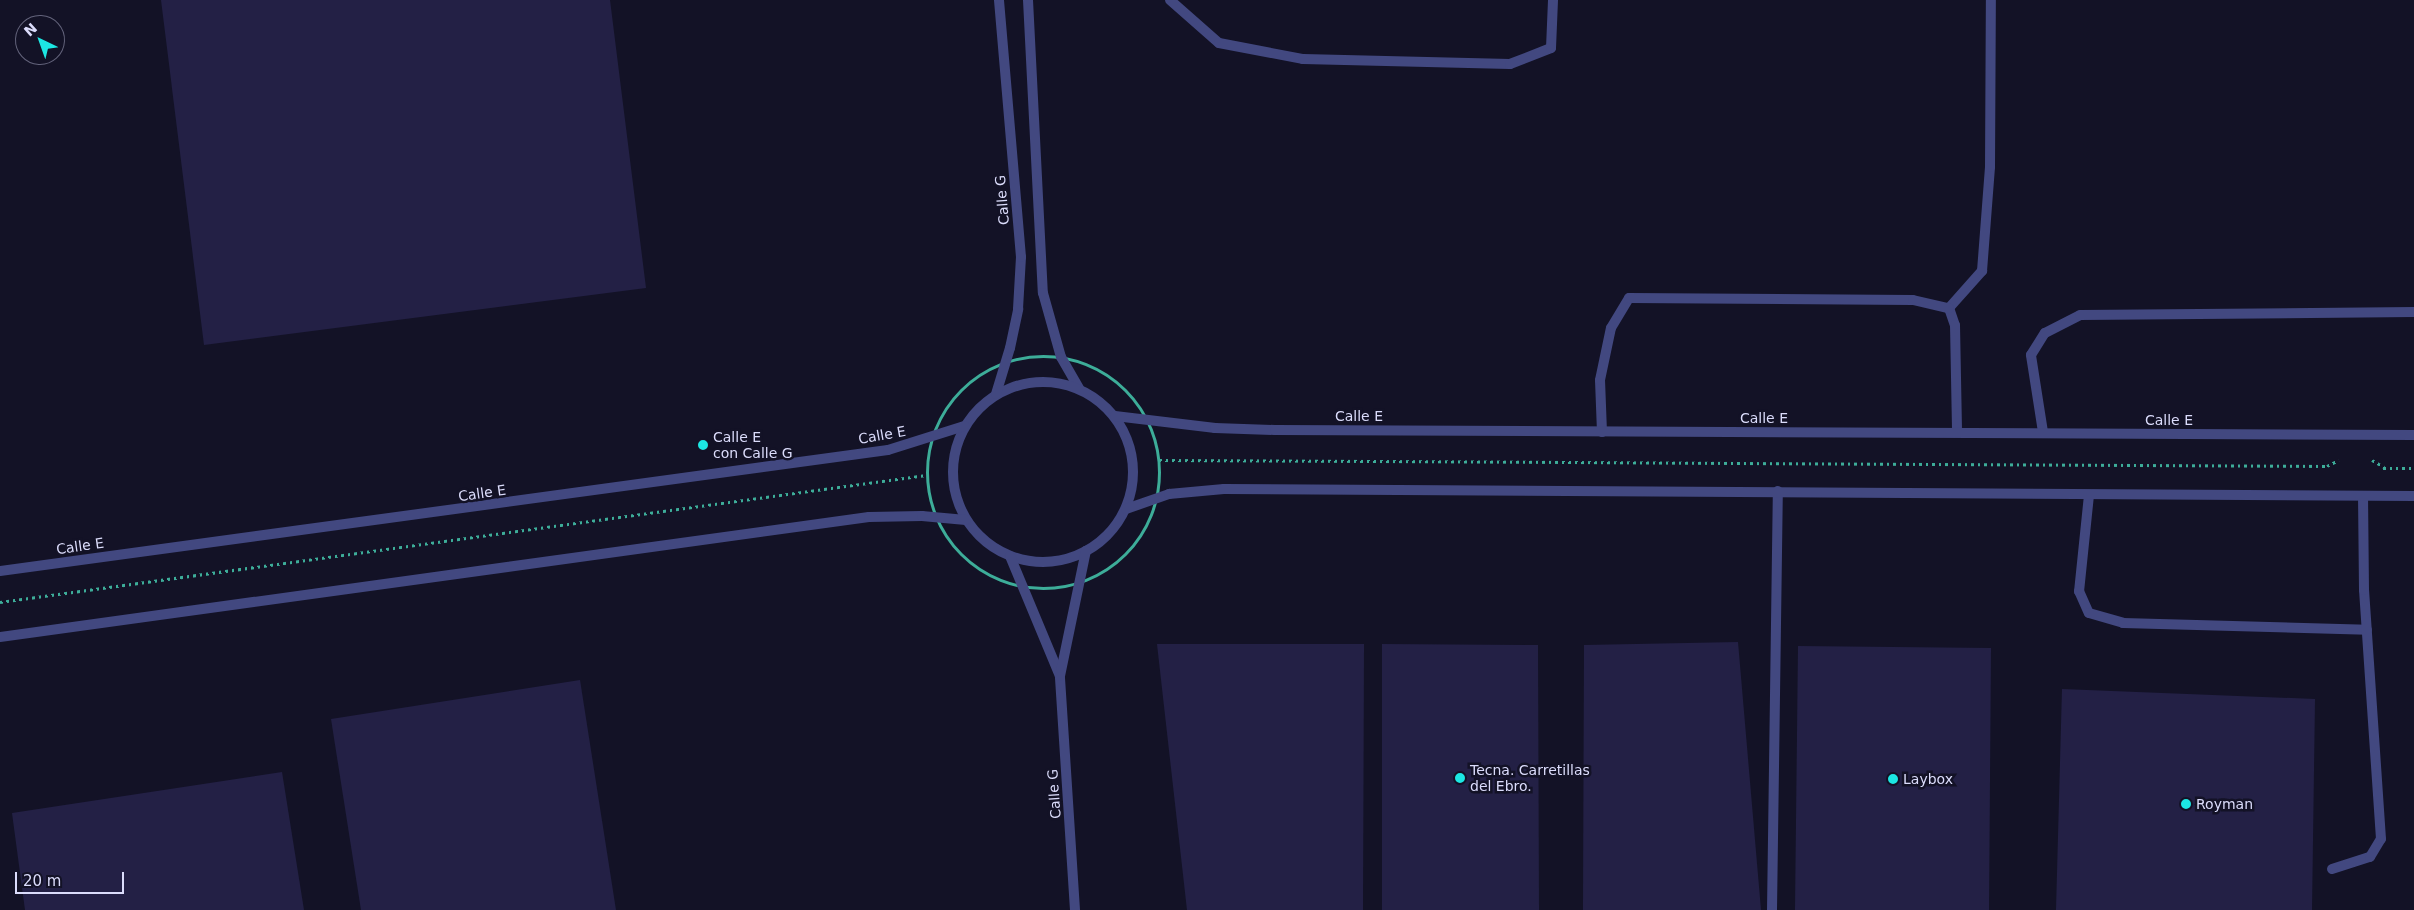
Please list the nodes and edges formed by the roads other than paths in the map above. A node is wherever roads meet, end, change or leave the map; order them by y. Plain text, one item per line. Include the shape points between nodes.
1 (999, 0) edge
2 (1028, 0) edge
3 (1170, 0) edge
4 (1552, 0) edge
5 (1991, 0) edge
6 (1949, 308) junction
7 (2414, 312) edge
8 (1079, 388) junction
9 (996, 394) junction
10 (1115, 416) junction
11 (964, 426) junction
12 (1602, 432) junction
13 (1958, 432) junction
14 (2042, 432) junction
15 (2414, 435) edge
16 (1778, 491) junction
17 (2089, 495) junction
18 (2414, 496) edge
19 (2363, 497) junction
20 (1126, 509) junction
21 (966, 520) junction
22 (1086, 551) junction
23 (1010, 556) junction
24 (0, 571) edge
25 (2367, 630) junction
26 (0, 637) edge
27 (1060, 676) junction
28 (2332, 869) dead end
29 (1075, 910) edge
30 (1772, 910) edge

1 - 9 street, Calle G via 1021,257 1018,309
2 - 8 street via 1039,248 1050,324 1061,357
3 - 4 street via 1219,43 1256,50 1303,58 1510,64 1551,48
5 - 6 street via 1990,167 1982,271
6 - 12 street via 1913,300 1629,298 1611,328 1602,372
6 - 13 street via 1955,325
7 - 14 street via 2080,315 2045,333 2031,355
8 - 9 street via 1037,381
8 - 10 street
9 - 11 street via 978,408
10 - 12 street, Calle E via 1275,430
10 - 20 street via 1132,451 1132,490
11 - 21 street via 955,450 952,474 956,498
11 - 24 street, Calle E via 888,450
12 - 13 street, Calle E
13 - 14 street, Calle E
14 - 15 street, Calle E
16 - 17 street
16 - 20 street via 1224,489 1157,498
16 - 30 street
17 - 19 street
17 - 25 street via 2079,591 2089,613 2123,623
18 - 19 street
19 - 25 street
20 - 22 street via 1102,540
21 - 23 street via 978,536
21 - 26 street via 869,517
22 - 23 street via 1049,562
22 - 27 street, Calle G
23 - 27 street, Calle G via 1020,587
25 - 28 street via 2381,839 2370,858
27 - 29 street, Calle G

